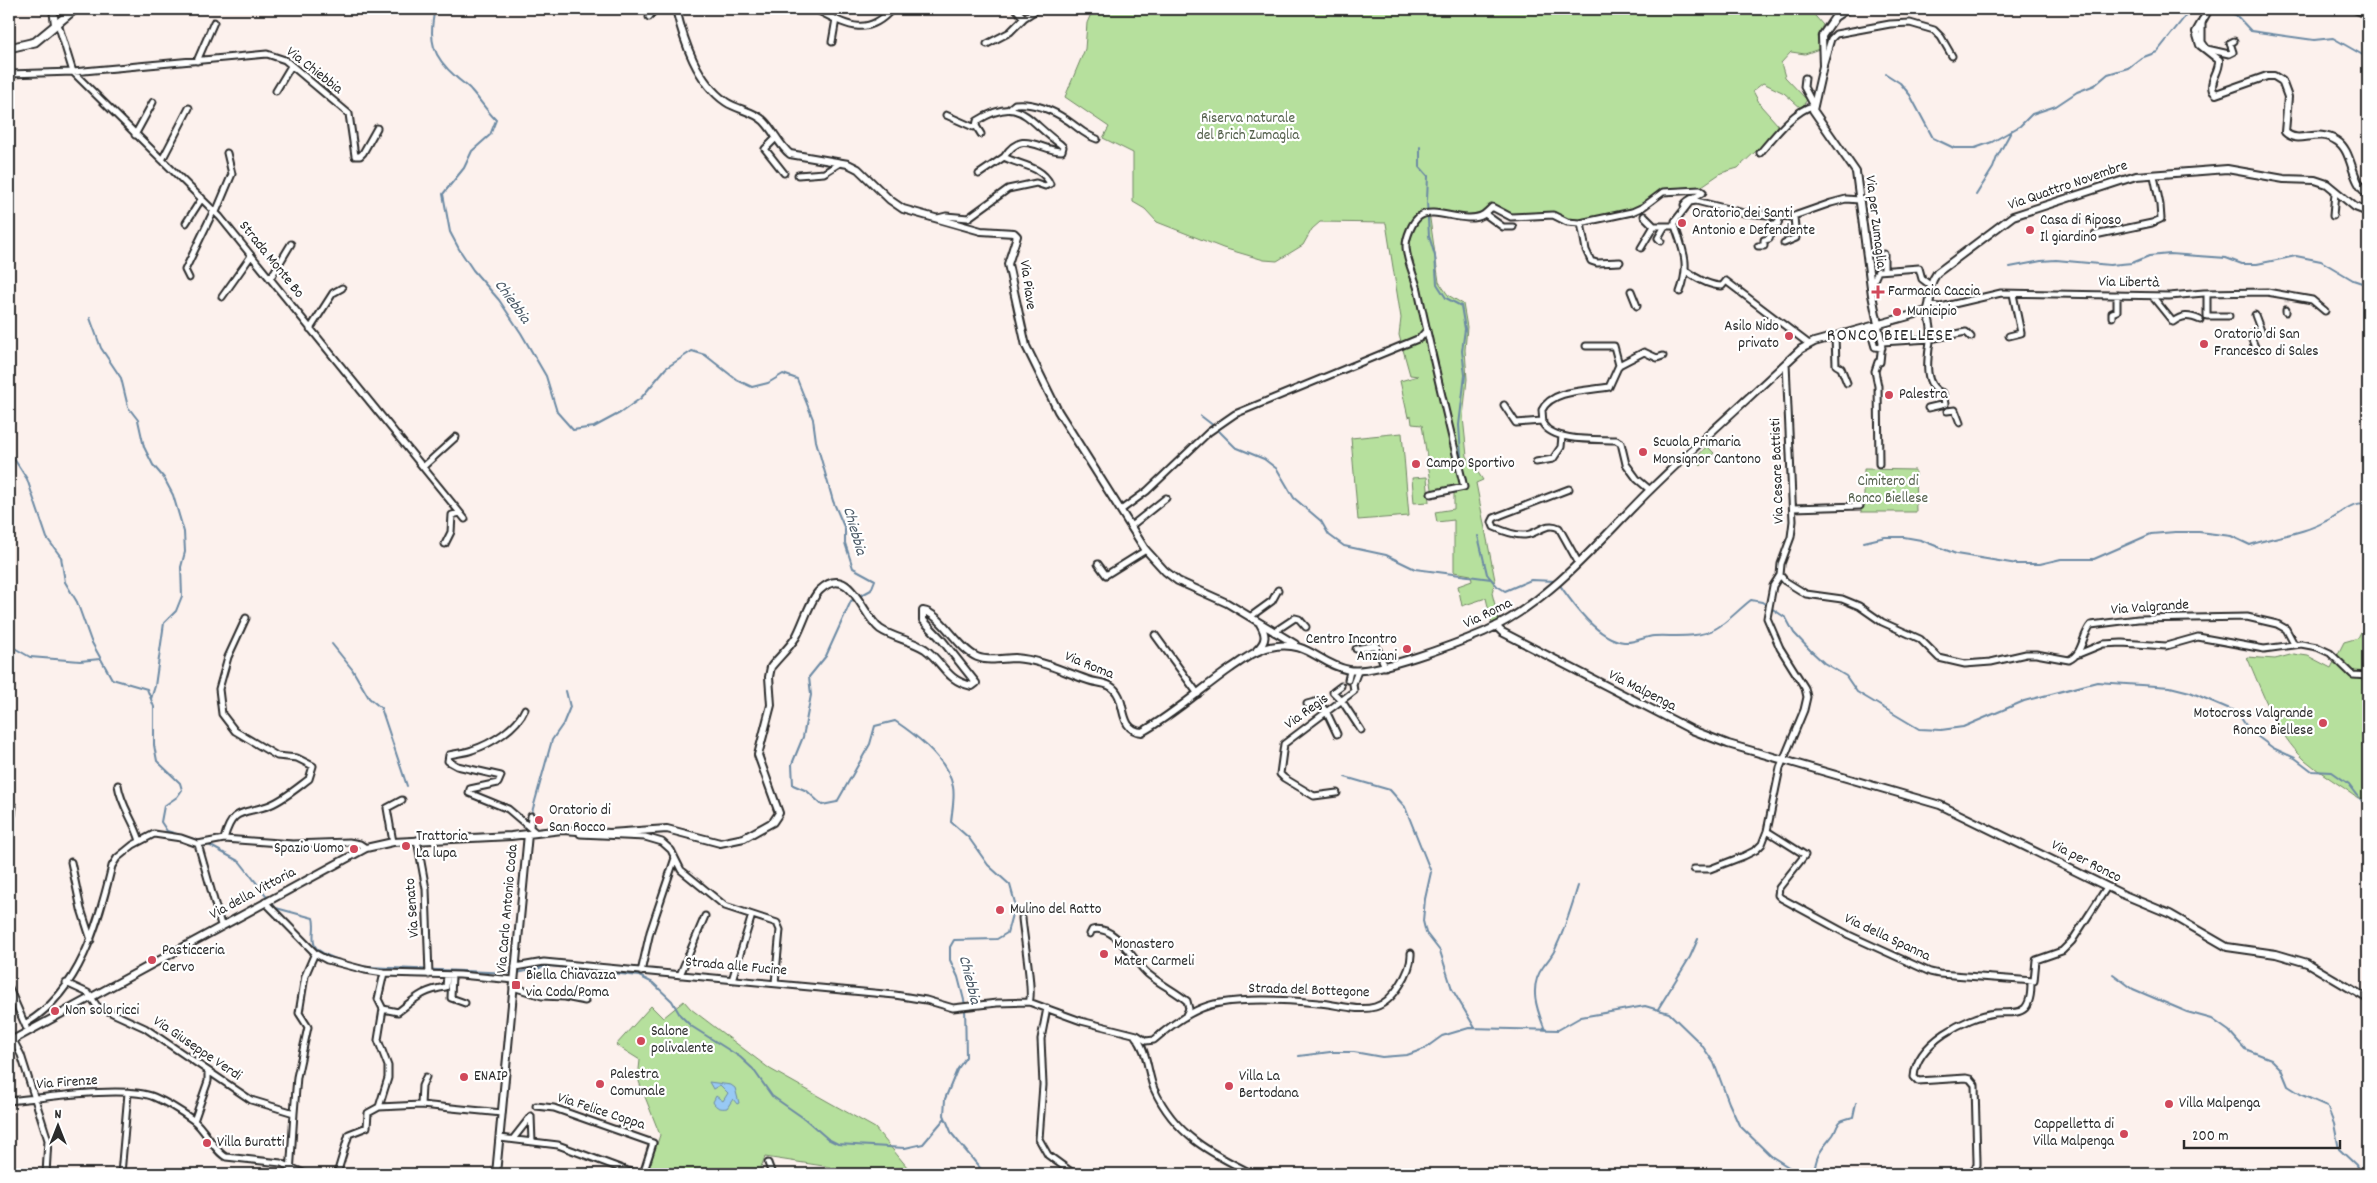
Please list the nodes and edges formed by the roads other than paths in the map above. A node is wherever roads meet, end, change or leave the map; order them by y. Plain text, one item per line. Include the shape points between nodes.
1 (53, 9) edge
2 (75, 9) edge
3 (655, 9) edge
4 (676, 9) edge
5 (815, 9) edge
6 (892, 9) edge
7 (1016, 9) edge
8 (1038, 9) edge
9 (1847, 9) edge
10 (2208, 9) edge
11 (2355, 9) edge
12 (2368, 15) edge
13 (649, 17) dead end
14 (1024, 18) junction
15 (836, 19) junction
16 (2202, 19) junction
17 (214, 22) dead end
18 (56, 24) junction
19 (2234, 41) dead end
20 (832, 42) dead end
21 (987, 44) dead end
22 (9, 48) edge
23 (1952, 56) dead end
24 (196, 61) junction
25 (292, 66) junction
26 (1823, 66) junction
27 (73, 72) junction
28 (9, 74) edge
29 (1805, 78) dead end
30 (276, 91) dead end
31 (153, 102) dead end
32 (1813, 105) junction
33 (189, 108) dead end
34 (1009, 109) junction
35 (946, 115) dead end
36 (976, 126) junction
37 (377, 128) dead end
38 (981, 134) dead end
39 (135, 135) junction
40 (776, 138) junction
41 (1097, 138) dead end
42 (227, 153) dead end
43 (1760, 153) dead end
44 (1004, 157) junction
45 (162, 160) junction
46 (840, 162) junction
47 (784, 172) dead end
48 (979, 174) dead end
49 (798, 175) dead end
50 (2154, 176) junction
51 (2335, 193) junction
52 (2368, 195) edge
53 (202, 198) junction
54 (1859, 200) junction
55 (1685, 208) junction
56 (215, 211) junction
57 (2368, 212) edge
58 (1485, 214) junction
59 (1644, 216) dead end
60 (1780, 216) junction
61 (2333, 216) dead end
62 (1794, 217) junction
63 (938, 218) junction
64 (186, 223) dead end
65 (1582, 223) junction
66 (1654, 226) junction
67 (1665, 226) junction
68 (1675, 226) junction
69 (1513, 227) dead end
70 (2095, 235) dead end
71 (1661, 241) dead end
72 (1784, 243) dead end
73 (291, 244) dead end
74 (1758, 246) dead end
75 (1641, 248) dead end
76 (1884, 254) dead end
77 (251, 256) junction
78 (1620, 262) dead end
79 (1884, 270) junction
80 (1686, 271) junction
81 (189, 278) dead end
82 (270, 279) junction
83 (1930, 285) junction
84 (342, 288) dead end
85 (1871, 288) junction
86 (1631, 291) dead end
87 (1680, 292) dead end
88 (2206, 293) junction
89 (2013, 294) junction
90 (2117, 295) junction
91 (2152, 296) junction
92 (222, 298) dead end
93 (1637, 306) dead end
94 (1928, 308) junction
95 (2325, 311) dead end
96 (2255, 315) dead end
97 (2229, 316) dead end
98 (2112, 317) dead end
99 (2200, 320) dead end
100 (1878, 324) junction
101 (310, 329) junction
102 (1426, 331) junction
103 (1835, 336) junction
104 (2009, 336) dead end
105 (1971, 337) dead end
106 (1930, 339) junction
107 (1873, 340) dead end
108 (1882, 342) junction
109 (1809, 344) junction
110 (1586, 346) dead end
111 (2255, 347) dead end
112 (1882, 348) junction
113 (1662, 356) dead end
114 (1786, 363) junction
115 (1619, 365) junction
116 (1847, 384) dead end
117 (1504, 405) dead end
118 (1928, 408) dead end
119 (1947, 411) dead end
120 (1542, 421) junction
121 (1960, 423) dead end
122 (1562, 436) junction
123 (456, 437) dead end
124 (1536, 462) dead end
125 (1879, 464) dead end
126 (423, 467) junction
127 (1569, 489) dead end
128 (1650, 490) junction
129 (1431, 494) dead end
130 (1166, 498) dead end
131 (1860, 506) dead end
132 (1793, 508) junction
133 (1120, 510) junction
134 (460, 513) junction
135 (465, 519) dead end
136 (1131, 526) junction
137 (445, 544) dead end
138 (1146, 550) junction
139 (1578, 562) junction
140 (1098, 564) dead end
141 (1780, 575) junction
142 (1278, 590) dead end
143 (1250, 617) junction
144 (246, 618) dead end
145 (1259, 623) junction
146 (1496, 626) junction
147 (1306, 627) dead end
148 (1273, 631) junction
149 (1155, 635) dead end
150 (1265, 638) junction
151 (2294, 644) junction
152 (1298, 646) junction
153 (1272, 647) junction
154 (1356, 649) dead end
155 (2076, 655) junction
156 (1248, 656) junction
157 (1016, 658) joint
158 (1385, 667) junction
159 (1350, 670) junction
160 (1358, 671) junction
161 (2368, 676) edge
162 (1348, 680) dead end
163 (1341, 686) dead end
164 (1198, 694) junction
165 (1342, 701) junction
166 (1307, 704) dead end
167 (525, 709) dead end
168 (1328, 713) junction
169 (1361, 730) dead end
170 (1337, 734) dead end
171 (1785, 759) junction
172 (118, 785) dead end
173 (1337, 793) dead end
174 (402, 800) dead end
175 (13, 806) dead end
176 (9, 816) edge
177 (531, 816) dead end
178 (531, 831) junction
179 (573, 831) junction
180 (1767, 831) junction
181 (224, 839) junction
182 (416, 840) junction
183 (140, 841) junction
184 (393, 842) junction
185 (198, 844) junction
186 (366, 848) junction
187 (675, 858) junction
188 (71, 862) dead end
189 (1694, 869) dead end
190 (2107, 887) junction
191 (269, 900) junction
192 (752, 915) junction
193 (705, 916) dead end
194 (1022, 918) dead end
195 (221, 925) junction
196 (1090, 934) dead end
197 (91, 940) junction
198 (315, 953) junction
199 (1411, 953) dead end
200 (515, 967) junction
201 (641, 972) junction
202 (384, 973) junction
203 (429, 975) junction
204 (449, 975) junction
205 (680, 975) junction
206 (732, 980) junction
207 (2031, 981) junction
208 (66, 983) junction
209 (513, 983) junction
210 (775, 983) junction
211 (9, 988) edge
212 (91, 998) junction
213 (2368, 999) edge
214 (585, 1001) dead end
215 (1029, 1002) junction
216 (465, 1003) dead end
217 (953, 1008) joint
218 (1047, 1008) junction
219 (383, 1010) junction
220 (1185, 1018) junction
221 (25, 1024) junction
222 (27, 1032) junction
223 (1134, 1036) junction
224 (11, 1041) edge
225 (208, 1072) junction
226 (426, 1077) dead end
227 (128, 1093) junction
228 (36, 1098) junction
229 (9, 1101) edge
230 (421, 1106) junction
231 (536, 1106) dead end
232 (379, 1107) junction
233 (502, 1113) junction
234 (294, 1114) junction
235 (194, 1120) junction
236 (500, 1138) junction
237 (513, 1139) junction
238 (532, 1142) junction
239 (768, 1163) dead end
240 (291, 1168) junction
241 (46, 1174) edge
242 (121, 1174) edge
243 (290, 1174) edge
244 (306, 1174) edge
245 (337, 1174) edge
246 (496, 1174) edge
247 (636, 1174) edge
248 (643, 1174) edge
249 (772, 1174) edge
250 (1074, 1174) edge
251 (1253, 1174) edge
252 (1970, 1174) edge

1 - 18 street
2 - 18 main road
3 - 13 street
4 - 40 street, Via Piave via 686,43 705,80 727,103 764,121
5 - 15 street
6 - 15 street via 878,22 866,27 852,26
7 - 14 street
8 - 14 street
9 - 26 street via 1835,18 1822,36
10 - 16 street
11 - 12 street
14 - 21 street via 1010,32
15 - 20 street
16 - 19 street via 2202,42 2207,49 2229,54 2233,52 2230,43
16 - 52 street via 2196,32 2200,45 2219,60 2220,66 2212,82 2212,91 2224,93 2268,76 2282,81 2288,97 2285,132 2296,138 2323,134 2340,143 2356,182
17 - 24 street
18 - 22 main road via 34,42
18 - 27 street, Strada Monte Bo
23 - 26 street via 1934,30 1903,22 1836,34 1831,39
24 - 25 street, Via Chiebbia via 267,54
24 - 27 street, Via Chiebbia
25 - 30 street
25 - 37 street, Via Chiebbia via 349,114 356,156 363,153
26 - 32 street
27 - 28 street, Via Chiebbia
27 - 39 street, Strada Monte Bo
29 - 32 street via 1804,87
31 - 39 street
32 - 43 street via 1784,127
32 - 54 street, Via per Zumaglia via 1819,120 1856,172
33 - 45 street
34 - 36 street via 1003,108 982,118
34 - 41 street via 1015,104 1034,104 1061,116 1082,133
34 - 44 street via 1029,118 1064,148 1056,151 1019,142
35 - 36 street
36 - 38 street
39 - 45 street, Strada Monte Bo
40 - 46 street, Via Piave via 790,154
40 - 47 street via 765,149
42 - 56 street via 232,174
44 - 48 street
44 - 63 street via 1029,166 1050,184 1036,183 1008,189 968,218
45 - 53 street, Strada Monte Bo
46 - 49 street via 824,173
46 - 63 street, Via Piave via 858,169 903,209
50 - 51 street, Via Quattro Novembre via 2227,169 2284,179 2315,180 2327,184
50 - 70 street via 2161,219
50 - 83 street, Via Quattro Novembre via 2130,177 2013,216 1937,273
51 - 57 street, Via Quattro Novembre
51 - 61 street
53 - 56 street, Strada Monte Bo
53 - 64 street
54 - 62 street via 1846,199
54 - 85 street, Via per Zumaglia
55 - 60 street via 1696,201 1744,213
55 - 65 street via 1690,198 1701,194 1700,190 1663,192 1632,212
55 - 68 street
56 - 77 street, Strada Monte Bo
56 - 81 street via 186,270
58 - 65 street via 1492,208 1511,217 1553,215 1567,222
58 - 69 street via 1503,227
58 - 102 street via 1479,217 1448,217 1421,214 1411,229 1406,246
59 - 66 street
60 - 62 street
60 - 74 street via 1778,224 1772,224 1764,246
62 - 72 street via 1796,238
63 - 133 street, Via Piave via 981,231 1014,233 1017,236 1008,264 1026,346 1058,411
65 - 78 street via 1591,261
66 - 67 street
66 - 75 street
67 - 68 street
67 - 71 street via 1658,238
68 - 80 street
73 - 82 street
76 - 79 street
77 - 82 street, Strada Monte Bo
77 - 92 street
79 - 83 street via 1918,268 1922,279
79 - 85 street via 1878,271
80 - 87 street
80 - 109 street via 1716,286 1722,286 1726,281
82 - 101 street, Strada Monte Bo
83 - 94 street
84 - 101 street via 333,293
85 - 100 street, Via per Zumaglia
86 - 93 street
88 - 91 street, Via Libertà
88 - 95 street, Via Libertà via 2267,292 2312,300
88 - 97 street via 2207,316
89 - 90 street, Via Libertà
89 - 94 street, Via Libertà via 1993,294
89 - 104 street via 2021,333
90 - 91 street, Via Libertà
90 - 98 street via 2117,311 2112,313
91 - 99 street via 2173,322 2191,315
94 - 100 street, Via Roma
94 - 106 street
96 - 111 street via 2261,331 2250,335
100 - 103 street, Via Roma
100 - 108 street
101 - 126 street, Strada Monte Bo
102 - 129 street via 1464,487
102 - 133 street via 1420,338 1235,414 1209,432 1147,491
103 - 109 street, Via Roma
103 - 116 street via 1836,365 1841,368
105 - 106 street via 1966,332
106 - 108 street
106 - 118 street via 1927,350 1931,386 1943,393 1945,404
107 - 112 street via 1875,347
108 - 112 street
109 - 114 street, Via Roma
110 - 115 street via 1614,346
112 - 125 street via 1875,371
113 - 115 street via 1657,358 1644,352
114 - 128 street, Via Roma
114 - 132 street, Via Cesare Battisti
115 - 120 street via 1609,387 1550,399 1542,410
117 - 120 street via 1516,423
119 - 121 street via 1955,410
120 - 122 street via 1546,430
122 - 124 street via 1561,447 1552,459
122 - 128 street via 1621,443 1626,464
123 - 126 street
126 - 134 street, Strada Monte Bo
127 - 139 street via 1494,518 1492,522 1494,527 1520,535 1555,526
128 - 139 street, Via Roma
130 - 136 street
131 - 132 street
132 - 141 street, Via Cesare Battisti via 1791,537
133 - 136 street, Via Piave
134 - 135 street, Strada Monte Bo
134 - 137 street via 452,515 451,532
136 - 138 street, Via Piave
138 - 140 street via 1106,575
138 - 143 street, Via Piave via 1178,581
139 - 146 street, Via Roma via 1525,609
141 - 155 street via 1806,594 1842,599 1859,606 1882,622 1920,639 1939,658 1957,663 1976,664 2036,654 2069,660
141 - 171 street, Via Cesare Battisti via 1773,586 1767,609 1771,630 1801,678 1807,697
142 - 143 street via 1272,601
143 - 145 street, Via Piave
144 - 181 street via 228,657 219,689 222,714 235,731 277,756 297,758 313,766 309,779 271,805 242,812 228,824
145 - 148 street, Via Piave
145 - 150 street
146 - 158 street, Via Roma
146 - 171 street, Via Malpenga via 1515,639 1692,730 1728,744
147 - 148 street via 1295,618
148 - 152 street, Via Piave
148 - 153 street
149 - 164 street
150 - 153 street
150 - 156 street via 1260,648
151 - 155 street via 2264,649 2198,637 2166,646 2103,644
151 - 155 street, Via Valgrande via 2286,629 2248,617 2138,619 2091,625
151 - 161 street via 2317,647 2330,653 2353,675
152 - 153 street, Via Roma
152 - 159 street, Via Roma
153 - 156 street, Via Roma
154 - 158 street via 1376,644
156 - 164 street, Via Roma
157 - 164 street, Via Roma via 1052,665 1081,678 1105,683 1118,693 1128,725 1137,732 1153,726
157 - 179 street, Via della Vittoria via 978,658 954,639 933,615 923,611 923,620 976,683 972,686 963,684 954,680 926,650 880,629 853,589 840,582 830,585 820,590 795,638 769,672 771,705 758,755 779,809 776,820 744,838 720,843 666,829 617,833
158 - 160 street, Via Roma
159 - 160 street, Via Roma
159 - 162 street
160 - 165 street, Via Regis via 1354,691
163 - 165 street via 1333,692
165 - 168 street, Via Regis
165 - 169 street
166 - 168 street via 1318,701
167 - 178 street via 522,716 501,735 472,750 449,755 448,761 500,776 498,783 470,789 469,793 508,809
168 - 170 street
168 - 173 street, Via Regis via 1284,744 1280,774 1314,796
171 - 180 street via 1780,768
171 - 190 street, Via per Ronco via 1940,805
172 - 183 street via 120,799
174 - 184 street via 387,808
175 - 176 street
177 - 178 street
178 - 179 street, Via della Vittoria
178 - 182 street, Via della Vittoria via 511,836
178 - 200 street, Via Carlo Antonio Coda
179 - 187 street via 652,839 667,846
180 - 189 street via 1756,850 1710,869
180 - 207 street, Via della Spanna via 1805,855 1777,891 1781,898 1849,935 1930,972
181 - 185 street
181 - 186 street via 293,844 348,842
182 - 184 street, Via della Vittoria
182 - 203 street, Via Senato via 426,889
183 - 185 street via 154,834
183 - 197 street via 117,858 112,866
184 - 186 street, Via della Vittoria
185 - 195 street
186 - 191 street, Via della Vittoria
187 - 192 street via 681,870 725,906
187 - 201 street via 650,932
188 - 197 street
190 - 207 street via 2072,941 2062,951 2035,962 2035,977
190 - 213 street, Via per Ronco via 2170,914 2227,947 2276,954 2307,963
191 - 195 street, Via della Vittoria
191 - 198 street
192 - 206 street
192 - 210 street via 777,923
193 - 205 street
194 - 215 street via 1032,991
195 - 212 street, Via della Vittoria
196 - 220 street via 1098,929 1115,937 1141,963 1146,973 1187,1002 1189,1009
197 - 208 street
198 - 202 street via 327,960
198 - 234 street via 306,976 299,1013 308,1027 297,1077
199 - 220 street, Strada del Bottegone via 1411,964 1401,982 1388,1000 1376,1007 1235,1001 1217,1003
200 - 201 street, Strada alle Fucine via 544,962
200 - 209 street, Via Carlo Antonio Coda
201 - 205 street, Strada alle Fucine
202 - 203 street
202 - 219 street via 378,1000
203 - 204 street
204 - 209 street
204 - 216 street via 452,998
204 - 219 street via 446,987 421,993 398,1012
205 - 206 street, Strada alle Fucine
206 - 210 street, Strada alle Fucine
207 - 252 street via 2029,1003 2024,1009 1985,1016 1948,1031 1931,1044 1915,1071 1914,1077 1918,1081 1966,1078 1973,1081 1977,1161
208 - 212 street, Via Giuseppe Verdi
208 - 221 street via 56,1001
209 - 214 street, Via Carlo Antonio Coda via 542,996
209 - 233 street, Via Carlo Antonio Coda
210 - 217 street, Strada alle Fucine via 896,995
211 - 221 street
212 - 222 street, Via della Vittoria
212 - 225 street, Via Giuseppe Verdi via 97,1006 145,1028
215 - 217 street, Strada del Bottegone
215 - 218 street, Strada del Bottegone
218 - 223 street, Strada del Bottegone
218 - 250 street via 1040,1039 1043,1085 1038,1139 1048,1155
219 - 232 street via 378,1040 388,1066 388,1078
220 - 223 street, Strada del Bottegone via 1152,1041
221 - 222 street
222 - 224 street, Via della Vittoria
223 - 251 street via 1144,1049 1162,1104 1187,1135 1204,1149
224 - 228 street via 21,1054
225 - 234 street, Via Giuseppe Verdi via 251,1100
225 - 235 street via 208,1081
226 - 230 street
227 - 228 street, Via Firenze
227 - 235 street, Via Firenze via 153,1097
227 - 242 street
228 - 229 street, Via Firenze
228 - 241 street via 48,1140
230 - 232 street
230 - 233 street
231 - 248 street, Via Felice Coppa via 554,1108 654,1143
232 - 245 street via 368,1113 367,1127 349,1134
233 - 236 street, Via Carlo Antonio Coda
234 - 240 street
235 - 240 street, Via Firenze via 211,1138 220,1154 226,1157 274,1162
236 - 237 street
236 - 246 street, Via Carlo Antonio Coda
237 - 238 street
237 - 238 street via 532,1116
238 - 247 street via 558,1145
239 - 249 street
240 - 243 street
240 - 244 street, Via Firenze

